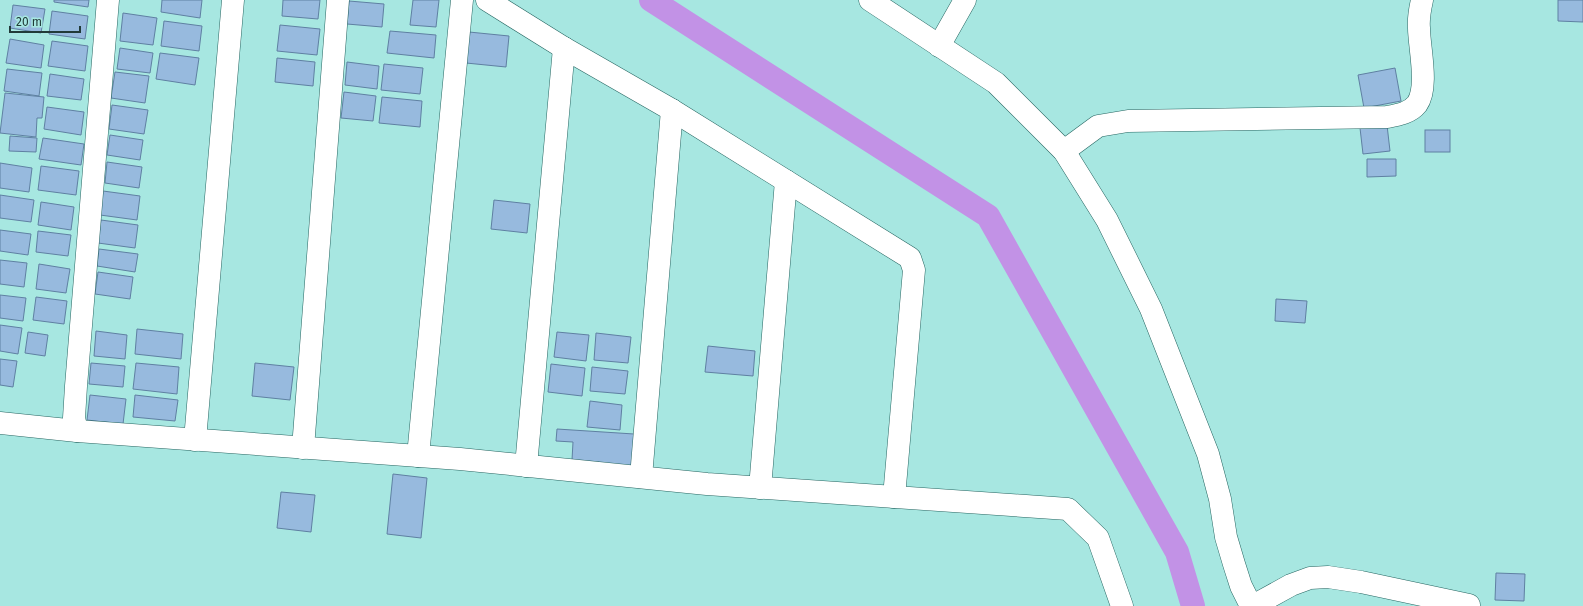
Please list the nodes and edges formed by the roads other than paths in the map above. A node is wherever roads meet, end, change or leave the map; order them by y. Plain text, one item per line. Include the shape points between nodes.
1 (108, 0) edge
2 (233, 0) edge
3 (338, 0) edge
4 (462, 0) edge
5 (487, 0) edge
6 (870, 0) edge
7 (965, 0) edge
8 (1422, 0) edge
9 (939, 46) junction
10 (564, 48) junction
11 (672, 110) junction
12 (1064, 150) junction
13 (786, 181) junction
14 (0, 423) edge
15 (77, 432) junction
16 (195, 440) junction
17 (303, 448) junction
18 (418, 456) junction
19 (526, 466) junction
20 (641, 478) junction
21 (760, 488) junction
22 (894, 497) junction
23 (1122, 606) edge
24 (1252, 606) edge
25 (1469, 606) edge

1 - 15 street via 76,386 74,418
2 - 16 street
3 - 17 street
4 - 18 street
5 - 10 street
6 - 9 street
7 - 9 street
8 - 12 street via 1418,27 1422,91 1417,104 1405,112 1387,117 1136,121 1106,124 1098,126
9 - 12 street via 996,83
10 - 11 street
10 - 19 street
11 - 13 street
11 - 20 street
12 - 24 street via 1106,220 1151,309 1208,454 1220,499 1226,537 1242,586
13 - 21 street
13 - 22 street via 910,258 914,270
14 - 15 street
15 - 16 street
16 - 17 street
17 - 18 street
18 - 19 street
19 - 20 street
20 - 21 street
21 - 22 street
22 - 23 street via 1068,509 1098,538
24 - 25 street via 1291,585 1310,578 1328,577

